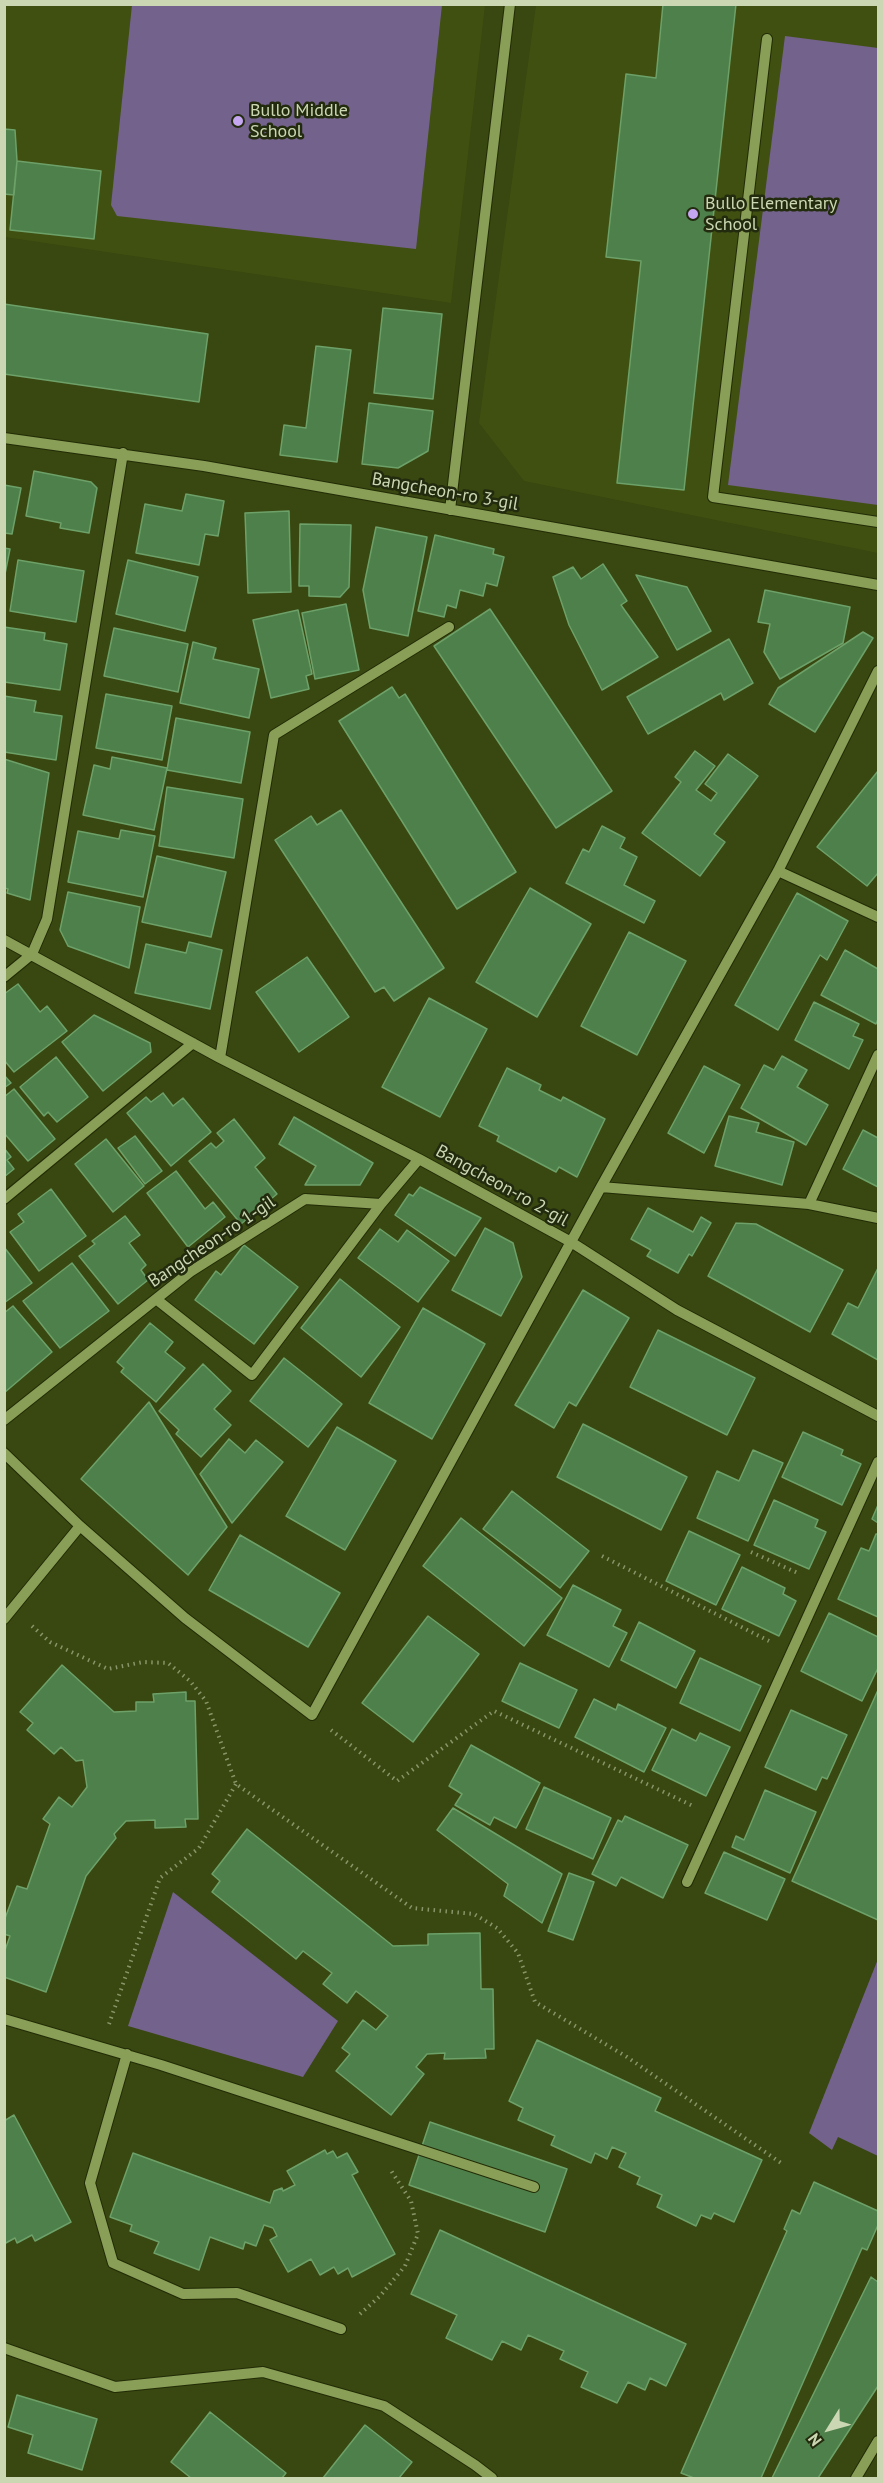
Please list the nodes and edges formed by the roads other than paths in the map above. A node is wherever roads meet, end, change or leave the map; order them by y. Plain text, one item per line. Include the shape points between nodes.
1 (510, 4) edge
2 (768, 39) dead end
3 (4, 438) edge
4 (123, 453) junction
5 (450, 510) junction
6 (879, 522) edge
7 (879, 585) edge
8 (449, 627) dead end
9 (879, 671) edge
10 (777, 871) junction
11 (879, 917) edge
12 (4, 940) edge
13 (32, 954) junction
14 (4, 977) edge
15 (194, 1043) junction
16 (879, 1055) edge
17 (220, 1058) junction
18 (419, 1159) junction
19 (601, 1187) junction
20 (4, 1199) edge
21 (381, 1204) junction
22 (809, 1204) junction
23 (879, 1218) edge
24 (571, 1242) junction
25 (156, 1299) junction
26 (879, 1416) edge
27 (4, 1420) edge
28 (4, 1453) edge
29 (879, 1462) edge
30 (80, 1526) junction
31 (4, 1619) edge
32 (687, 1882) dead end
33 (4, 2019) edge
34 (127, 2054) junction
35 (534, 2187) dead end
36 (341, 2329) road end
37 (4, 2348) edge
38 (879, 2441) edge
39 (492, 2478) edge
40 (856, 2478) edge

1 - 5 street
2 - 6 street via 712,497
3 - 4 street, Bangcheon-ro 3-gil
4 - 5 street, Bangcheon-ro 3-gil
4 - 13 street via 47,919
5 - 7 street, Bangcheon-ro 3-gil
8 - 17 street via 274,735
9 - 10 street
10 - 11 street
10 - 19 street
12 - 13 street, Bangcheon-ro 2-gil
13 - 14 street
13 - 15 street, Bangcheon-ro 2-gil
15 - 17 street, Bangcheon-ro 2-gil
15 - 20 street
16 - 22 street
17 - 18 street, Bangcheon-ro 2-gil
18 - 21 street
18 - 24 street, Bangcheon-ro 2-gil
19 - 22 street
19 - 24 street
21 - 25 street, Bangcheon-ro 1-gil via 304,1199 190,1272
21 - 25 street via 252,1375
22 - 23 street
24 - 26 street via 677,1310
24 - 30 street, Bangcheon-ro 2-gil via 312,1715 185,1618
25 - 27 street, Bangcheon-ro 1-gil
28 - 30 street
29 - 32 street
30 - 31 street
33 - 34 street
34 - 35 street
34 - 36 street via 90,2183 113,2263 183,2294 237,2293
37 - 39 street via 115,2387 263,2372 384,2406
38 - 40 street

